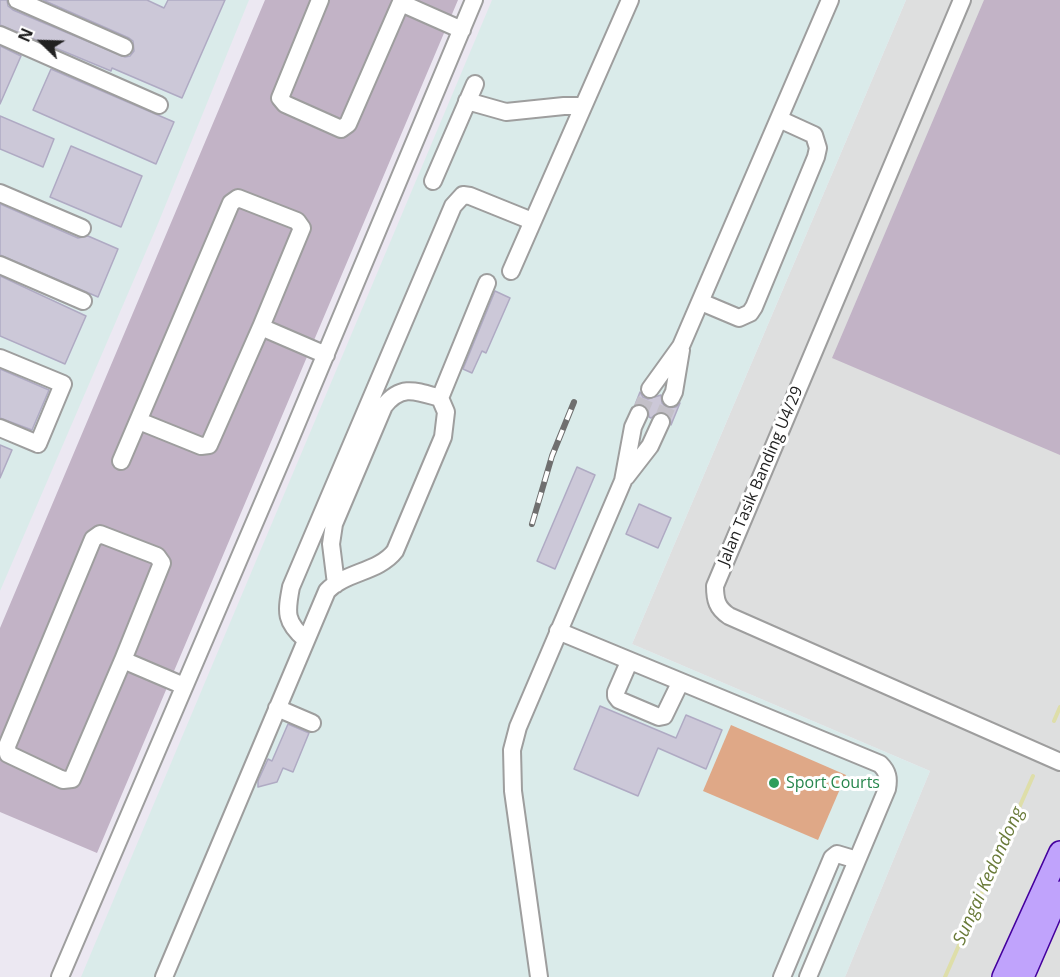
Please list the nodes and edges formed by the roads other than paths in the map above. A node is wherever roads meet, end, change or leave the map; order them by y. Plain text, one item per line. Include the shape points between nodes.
1 (17, 0) edge
2 (320, 0) edge
3 (474, 0) edge
4 (630, 0) edge
5 (830, 0) edge
6 (962, 0) edge
7 (401, 2) edge
8 (462, 30) junction
9 (0, 35) edge
10 (124, 47) dead end
11 (475, 84) dead end
12 (467, 101) junction
13 (159, 105) dead end
14 (582, 106) junction
15 (780, 119) junction
16 (433, 181) dead end
17 (0, 193) edge
18 (532, 221) junction
19 (82, 228) dead end
20 (0, 265) edge
21 (511, 271) dead end
22 (488, 283) dead end
23 (83, 301) dead end
24 (701, 302) junction
25 (261, 327) junction
26 (681, 346) junction
27 (326, 355) junction
28 (0, 358) edge
29 (650, 389) tunnel mouth
30 (440, 398) junction
31 (671, 398) tunnel mouth
32 (639, 414) tunnel mouth
33 (139, 421) junction
34 (661, 423) tunnel mouth
35 (0, 428) edge
36 (121, 461) dead end
37 (622, 481) junction
38 (336, 584) junction
39 (558, 631) junction
40 (306, 640) junction
41 (123, 660) junction
42 (629, 662) junction
43 (680, 682) junction
44 (184, 686) junction
45 (277, 708) junction
46 (312, 723) dead end
47 (1060, 762) edge
48 (1060, 852) edge
49 (857, 860) junction
50 (1060, 892) edge
51 (60, 977) edge
52 (164, 977) edge
53 (539, 977) edge
54 (782, 977) edge
55 (808, 977) edge
56 (1003, 977) edge
57 (1023, 977) edge

1 - 10 street
2 - 7 street via 280,98 285,104 341,129 348,124
3 - 8 street
4 - 14 street
5 - 15 street
6 - 47 street, Jalan Tasik Banding U4/29 via 715,586 715,595 721,611 729,616
7 - 8 street
8 - 27 street
9 - 13 street
11 - 12 street
12 - 14 street via 506,112
12 - 16 street
14 - 18 street
15 - 24 street
15 - 24 street via 814,135 818,148 754,307 750,314 739,318
17 - 19 street
18 - 21 street
18 - 40 street via 470,196 463,195 453,206 291,587 288,618 292,628
20 - 23 street
22 - 30 street
24 - 26 street
25 - 27 street
25 - 33 street via 209,445 201,446
25 - 33 street via 302,228 297,221 238,198 231,203
26 - 29 street
26 - 31 street
27 - 44 street
28 - 35 street via 63,384 38,444
30 - 38 street via 446,412 443,437 395,551 386,560
30 - 38 street via 408,390 391,396 384,406 334,524 331,544
32 - 37 street
33 - 36 street
34 - 37 street via 650,446
37 - 39 street
38 - 40 street via 327,591
39 - 42 street
39 - 53 street via 512,750 513,791
40 - 45 street
41 - 41 street via 72,779 63,780 8,754 11,735 93,539 100,534 157,556 162,563
41 - 44 street
42 - 43 street
42 - 43 street via 616,696 659,717 664,716
43 - 49 street via 885,769 887,789
44 - 51 street
45 - 46 street
45 - 52 street
48 - 56 main road
49 - 54 street via 837,854 832,858
49 - 55 street
50 - 57 main road

